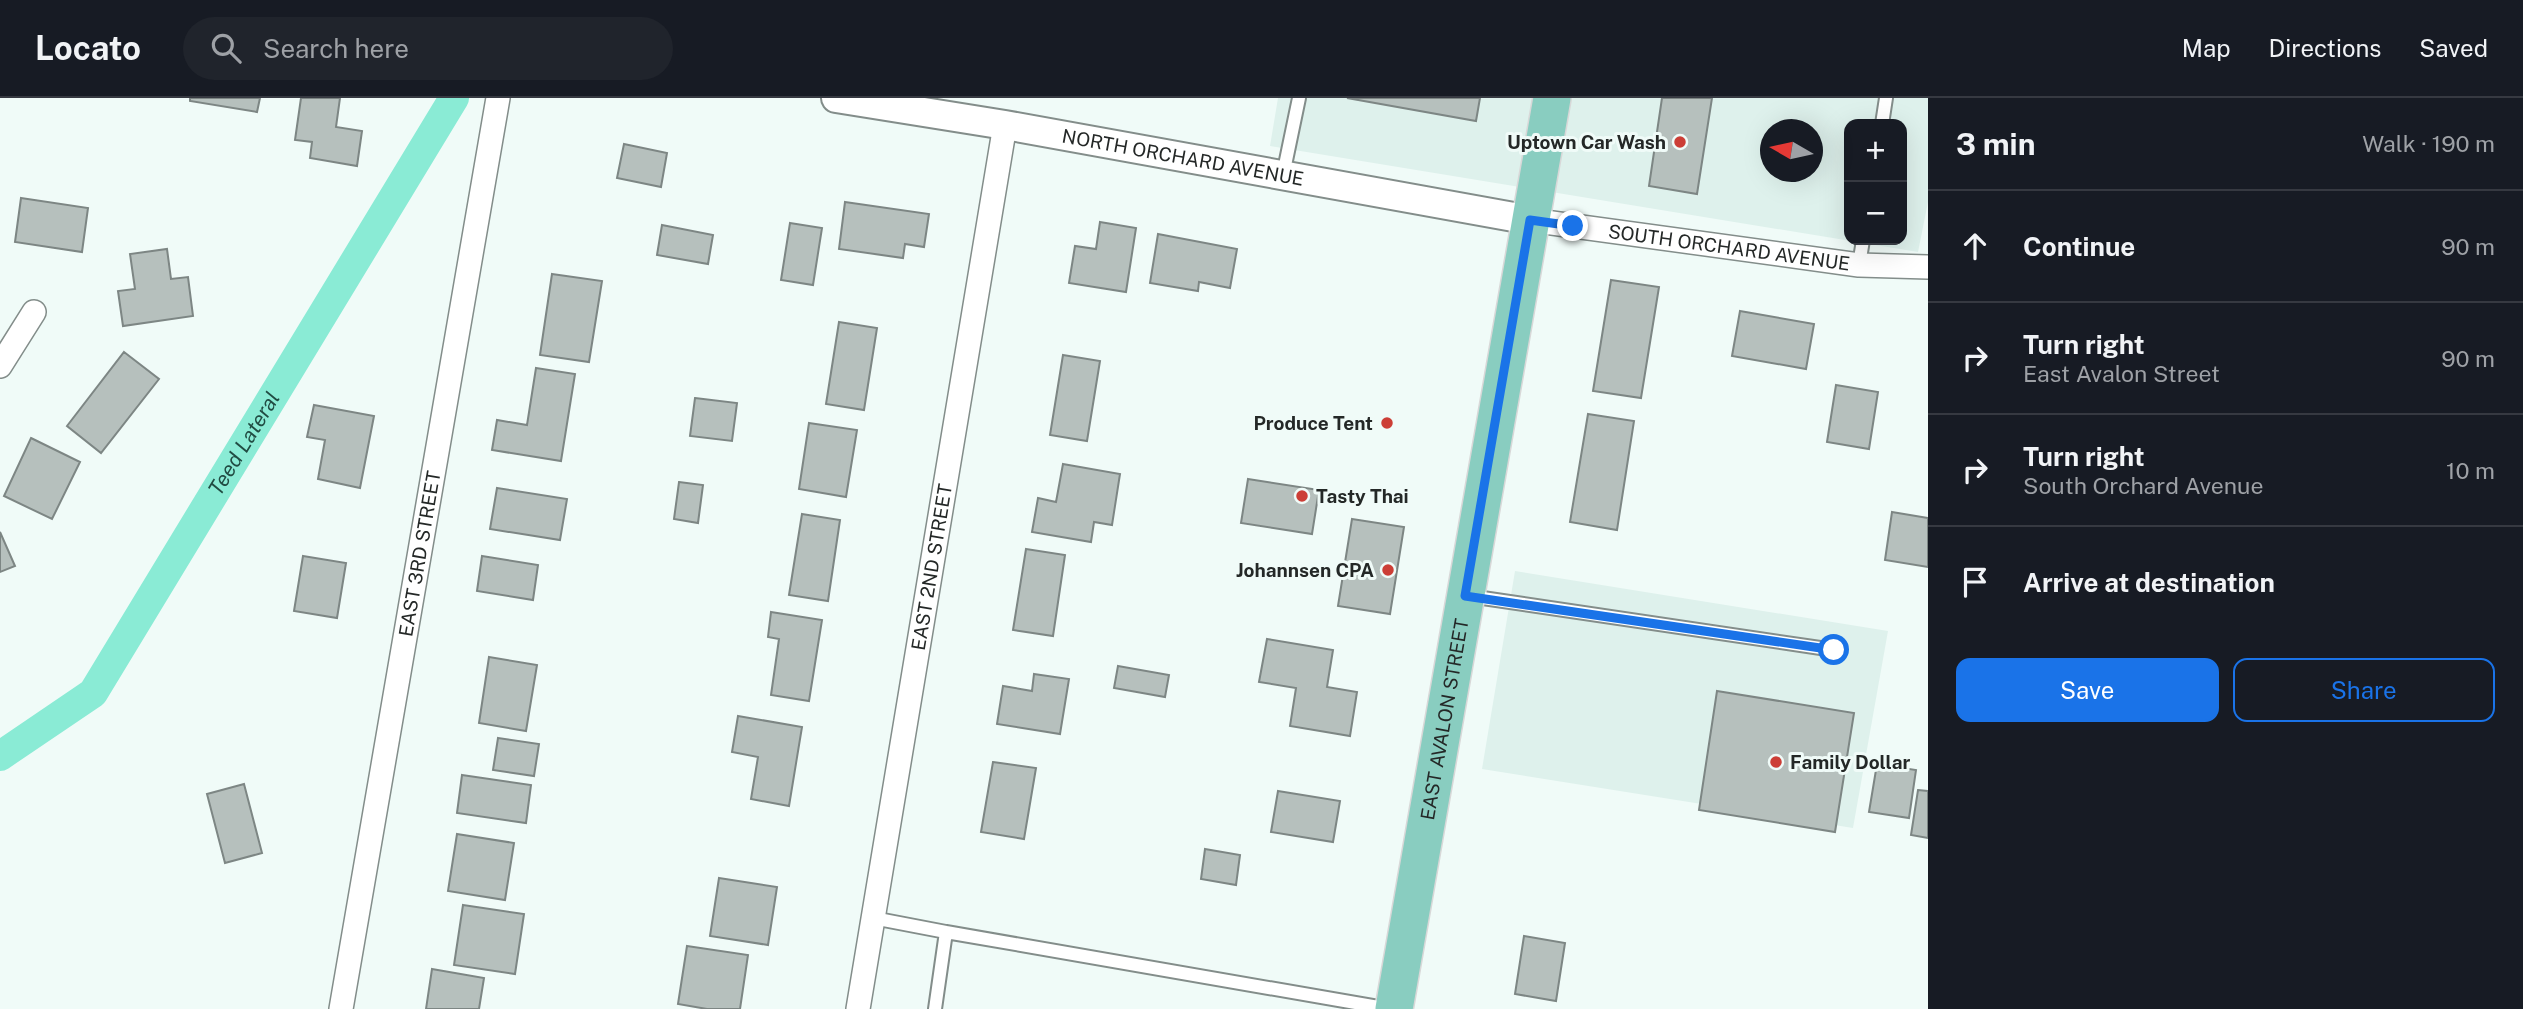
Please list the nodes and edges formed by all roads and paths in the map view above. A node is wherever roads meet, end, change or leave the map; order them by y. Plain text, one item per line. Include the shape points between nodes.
1 (498, 98) edge
2 (836, 98) edge
3 (1299, 98) edge
4 (1552, 98) edge
5 (1886, 98) edge
6 (1883, 119) edge
7 (1005, 125) junction
8 (1283, 175) junction
9 (1530, 220) junction
10 (1862, 245) edge
11 (1859, 265) junction
12 (1928, 267) edge
13 (34, 312) dead end
14 (0, 366) edge
15 (1465, 596) junction
16 (1834, 650) dead end
17 (873, 918) junction
18 (947, 932) junction
19 (341, 1009) edge
20 (858, 1009) edge
21 (935, 1009) edge
22 (1392, 1009) edge

1 - 19 street, EAST 3RD STREET
2 - 7 street, NORTH ORCHARD AVENUE
3 - 8 lane
4 - 9 main road, EAST AVALON STREET
5 - 6 lane
7 - 8 street, NORTH ORCHARD AVENUE
7 - 17 street, EAST 2ND STREET
8 - 9 street, NORTH ORCHARD AVENUE
9 - 11 street, SOUTH ORCHARD AVENUE
9 - 15 main road, EAST AVALON STREET
10 - 11 lane
11 - 12 street, SOUTH ORCHARD AVENUE
13 - 14 street
15 - 16 lane
15 - 22 main road, EAST AVALON STREET
17 - 18 lane
17 - 20 street, EAST 2ND STREET
18 - 21 lane
18 - 22 lane

